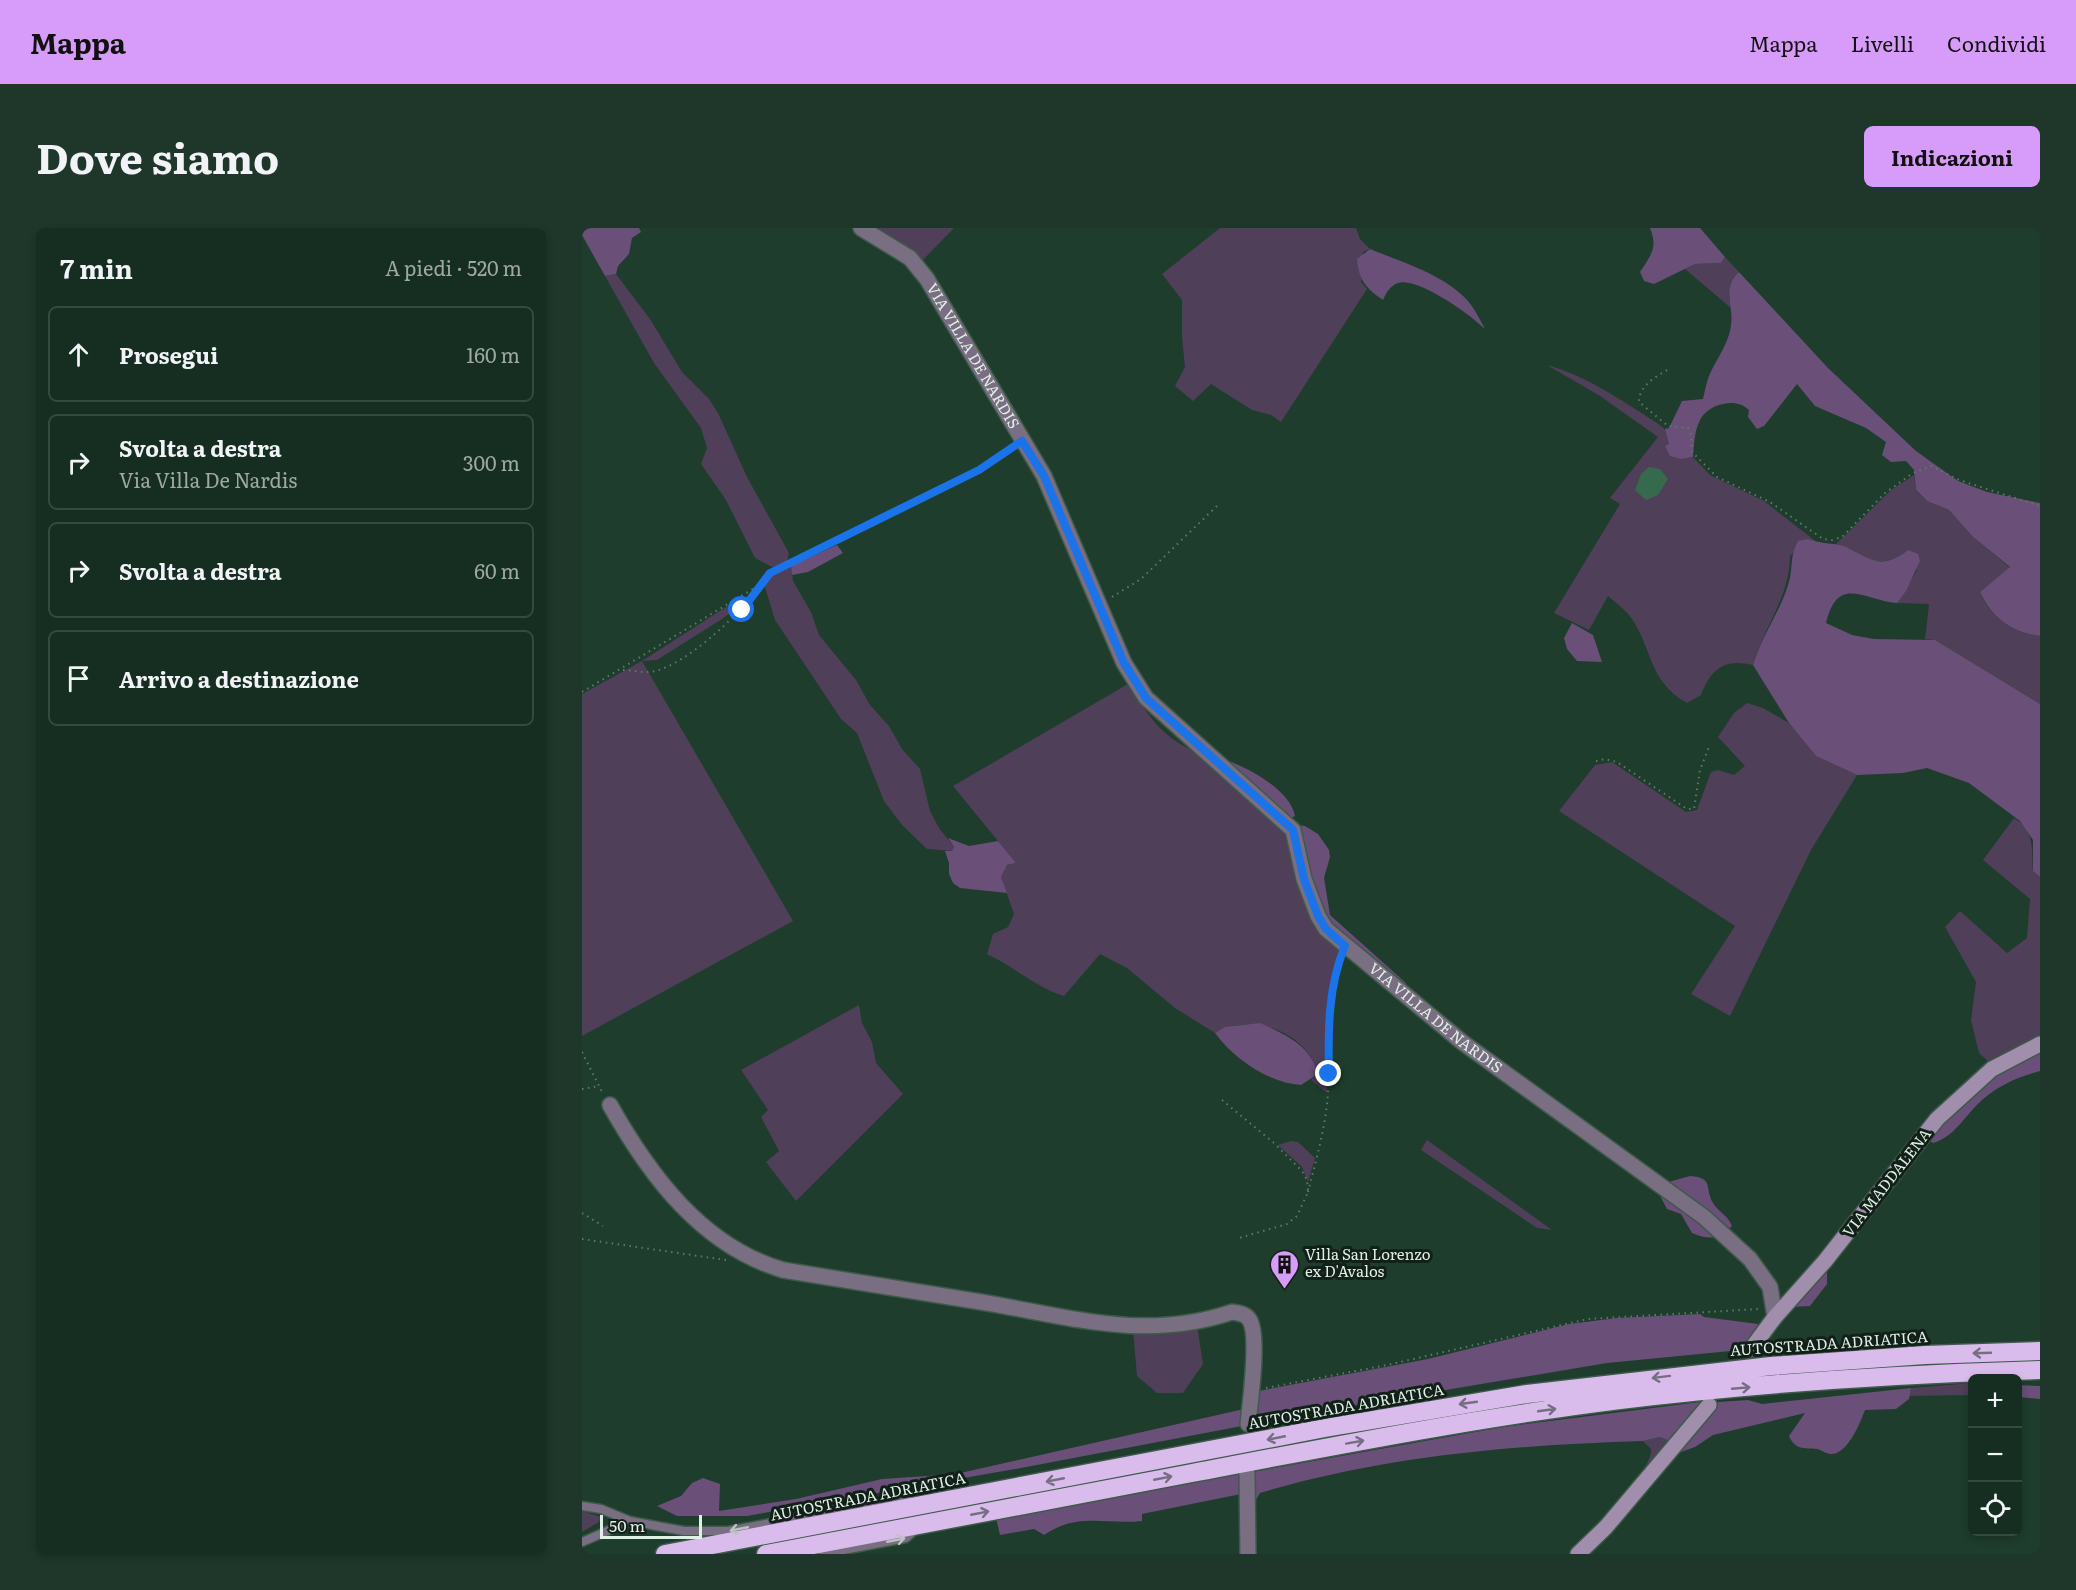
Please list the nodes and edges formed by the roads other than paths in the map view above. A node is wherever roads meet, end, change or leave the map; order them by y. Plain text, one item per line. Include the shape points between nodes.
1 (861, 228) edge
2 (2040, 1044) edge
3 (610, 1105) road end
4 (1774, 1310) junction
5 (1754, 1345) tunnel mouth
6 (2040, 1351) edge
7 (2040, 1370) edge
8 (1709, 1405) dead end
9 (1248, 1424) dead end
10 (1247, 1473) dead end
11 (582, 1506) edge
12 (919, 1506) junction
13 (630, 1521) junction
14 (923, 1524) junction
15 (582, 1542) edge
16 (665, 1554) edge
17 (766, 1554) edge
18 (823, 1554) edge
19 (1248, 1554) edge
20 (1578, 1554) edge

1 - 4 street, VIA VILLA DE NARDIS via 910,258 927,279 1044,476 1124,663 1146,698 1293,830 1304,879 1326,929 1462,1042 1704,1217 1750,1259 1770,1287
2 - 4 street, VIA MADDALENA via 1992,1070 1937,1119 1825,1261
3 - 9 street via 668,1191 701,1225 752,1259 783,1270 1126,1328 1232,1312 1243,1314 1253,1331
4 - 5 street, VIA MADDALENA
6 -> 12 highway, AUTOSTRADA ADRIATICA via 1845,1360 1689,1373 1527,1394 1395,1415
14 -> 7 highway via 1433,1428 1586,1405 1854,1378
8 - 20 street via 1606,1527
10 - 19 street
11 - 13 lane
12 -> 13 lane via 904,1498 720,1532 684,1531
12 - 16 highway, AUTOSTRADA ADRIATICA
13 - 15 lane
14 - 17 highway
18 -> 14 lane via 906,1538

